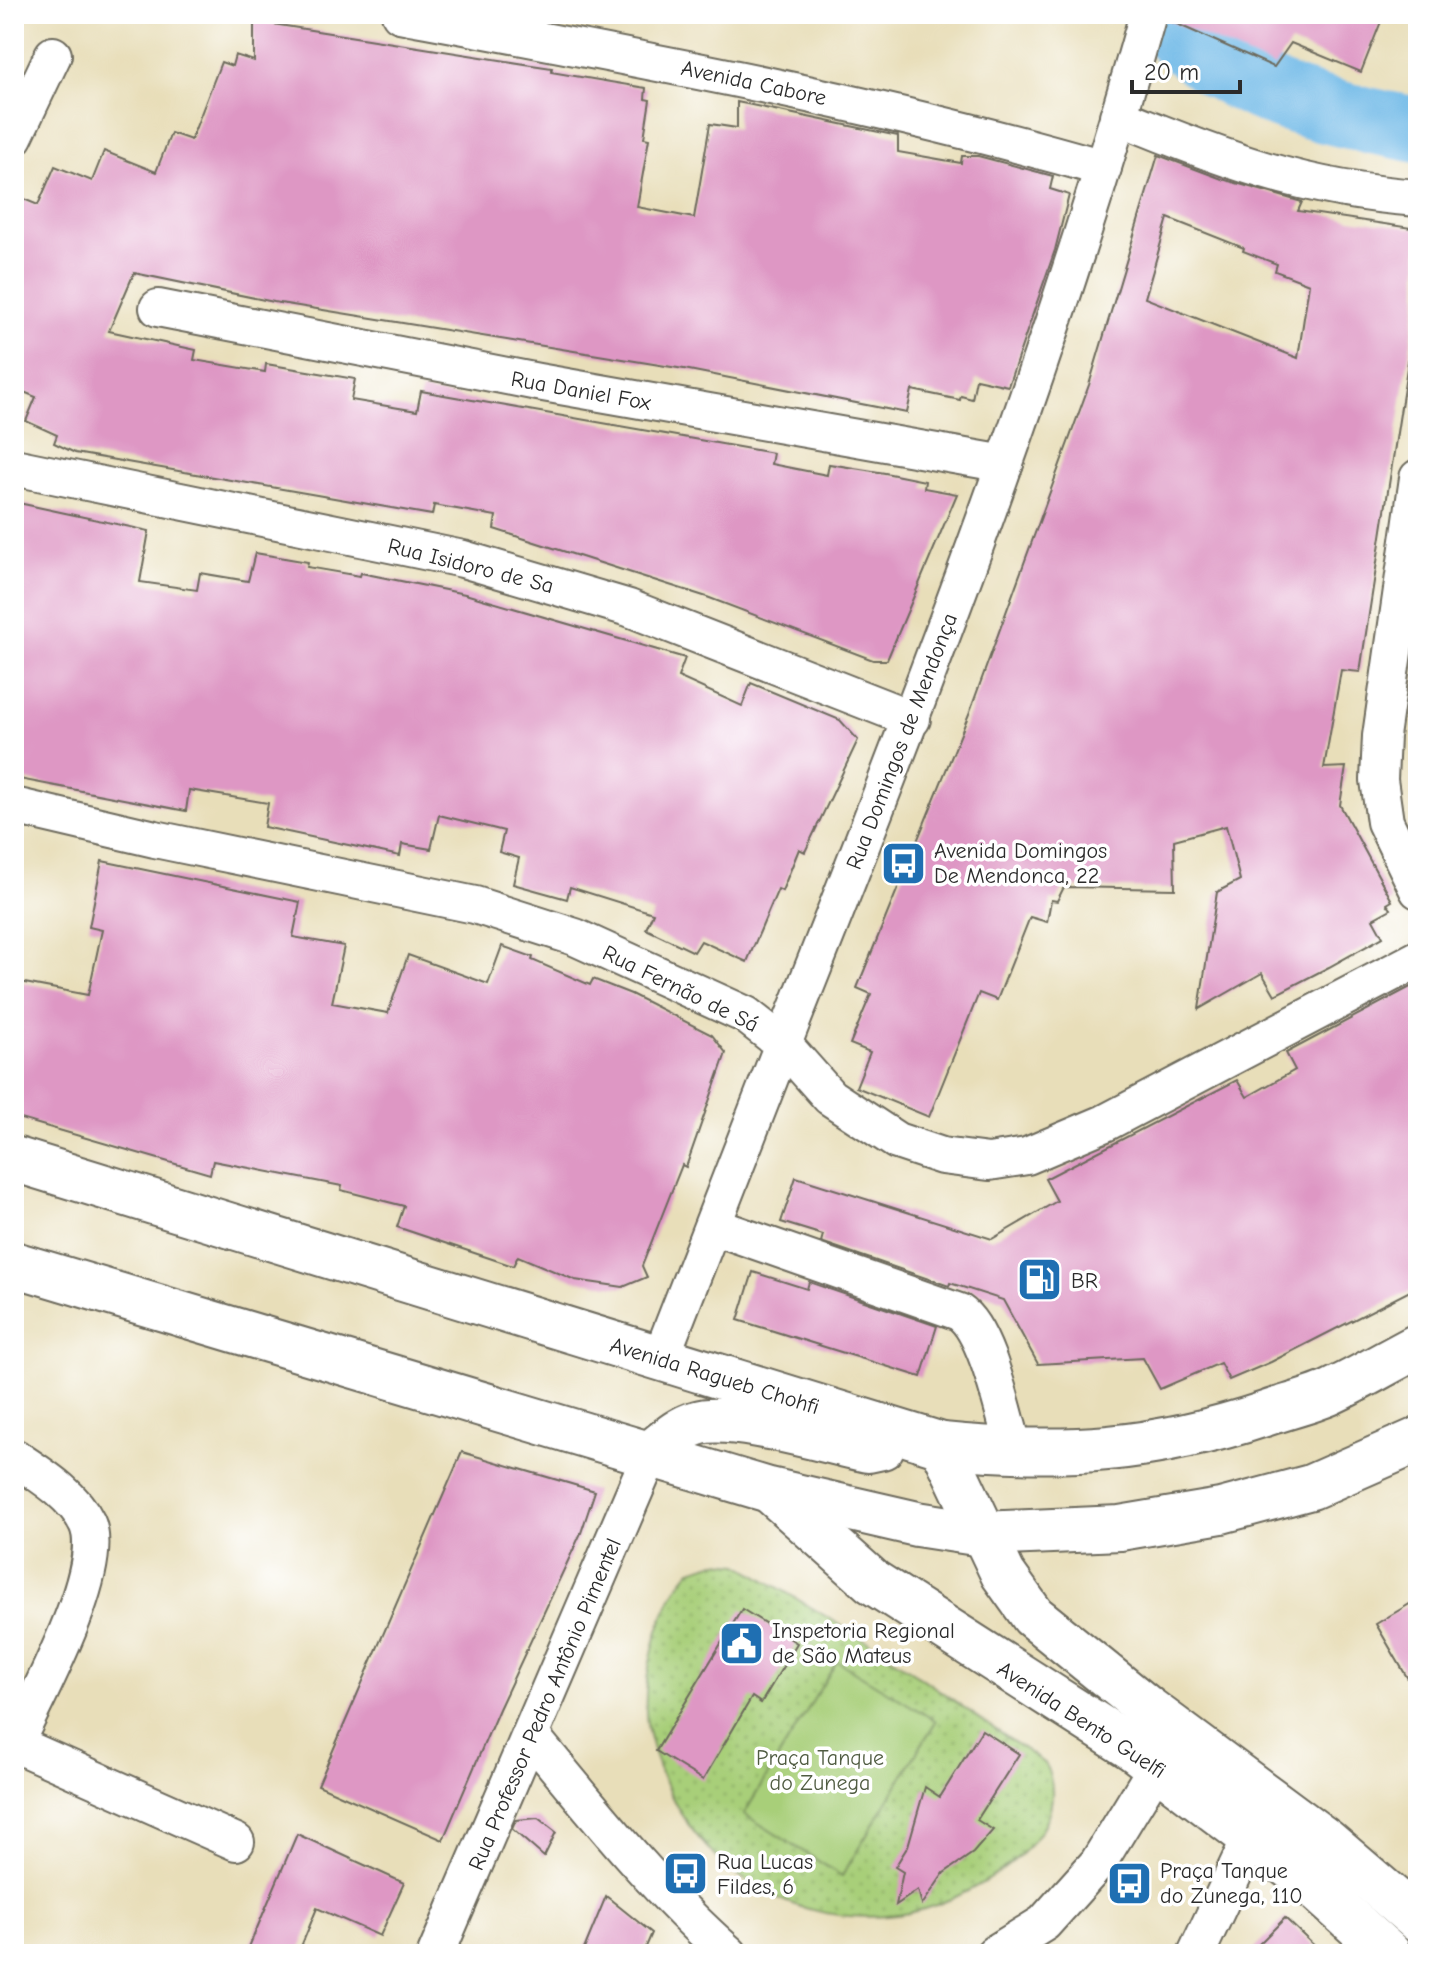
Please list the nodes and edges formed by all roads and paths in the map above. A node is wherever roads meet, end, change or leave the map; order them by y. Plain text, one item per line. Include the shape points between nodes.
1 (400, 14) edge
2 (1148, 14) edge
3 (53, 55) dead end
4 (1118, 116) junction
5 (14, 137) edge
6 (1103, 168) junction
7 (1418, 198) edge
8 (158, 308) dead end
9 (1005, 464) junction
10 (14, 467) edge
11 (1418, 478) edge
12 (912, 719) junction
13 (14, 806) edge
14 (1418, 890) edge
15 (1418, 959) edge
16 (783, 1044) junction
17 (14, 1159) edge
18 (713, 1226) junction
19 (14, 1264) edge
20 (1418, 1346) edge
21 (661, 1357) junction
22 (1418, 1440) edge
23 (933, 1443) junction
24 (1015, 1452) junction
25 (651, 1453) junction
26 (14, 1457) edge
27 (769, 1490) junction
28 (982, 1534) junction
29 (532, 1737) junction
30 (15, 1745) edge
31 (1156, 1749) junction
32 (1251, 1837) junction
33 (236, 1842) dead end
34 (1418, 1920) edge
35 (436, 1954) edge
36 (729, 1954) edge
37 (994, 1954) edge
38 (1196, 1954) edge
39 (1389, 1954) edge

1 - 6 street, Avenida Cabore via 772,84
2 - 4 street, Rua Domingos de Mendonça
3 - 5 street
4 - 6 street, Rua Domingos de Mendonça
4 - 7 street via 1288,180
6 - 9 street, Rua Domingos de Mendonça
8 - 9 street, Rua Daniel Fox
9 - 12 street, Rua Domingos de Mendonça
10 - 12 street, Rua Isidoro de Sa via 463,559 629,608
11 - 14 street via 1379,780 1385,822
12 - 16 street, Rua Domingos de Mendonça
13 - 16 street, Rua Fernão de Sá via 475,905 575,937 682,985 746,1015
15 - 16 street, Rua Fernão de Sá via 1105,1123 1027,1156 989,1162 942,1156 897,1141 830,1097
16 - 18 street, Rua Domingos de Mendonça
17 - 21 main road, Avenida Ragueb Chohfi
18 - 21 street, Rua Domingos de Mendonça
18 - 24 street via 969,1319
19 - 25 main road
20 - 24 main road, Avenida Ragueb Chohfi via 1329,1393 1215,1430 1160,1444
21 - 23 main road, Avenida Ragueb Chohfi
22 - 28 main road via 1311,1487 1221,1511 1120,1528
23 - 24 main road, Avenida Ragueb Chohfi
23 - 25 main road via 868,1450 726,1420 677,1431
23 - 28 main road, Avenida Bento Guelfi
25 - 27 main road
25 - 29 street, Rua Professor Pedro Antônio Pimentel
26 - 30 street via 68,1499 87,1523 92,1549 89,1575
27 - 28 main road
27 - 31 main road, Avenida Bento Guelfi via 873,1582
28 - 31 main road, Avenida Bento Guelfi via 1033,1616 1075,1653
29 - 35 street, Rua Professor Pedro Antônio Pimentel
29 - 36 street via 646,1871
30 - 33 street
31 - 32 main road, Avenida Bento Guelfi
31 - 34 main road, Avenida Bento Guelfi via 1326,1841
31 - 37 street via 1137,1776 1132,1808 1098,1863 1044,1923
32 - 38 street
32 - 39 main road, Avenida Bento Guelfi

